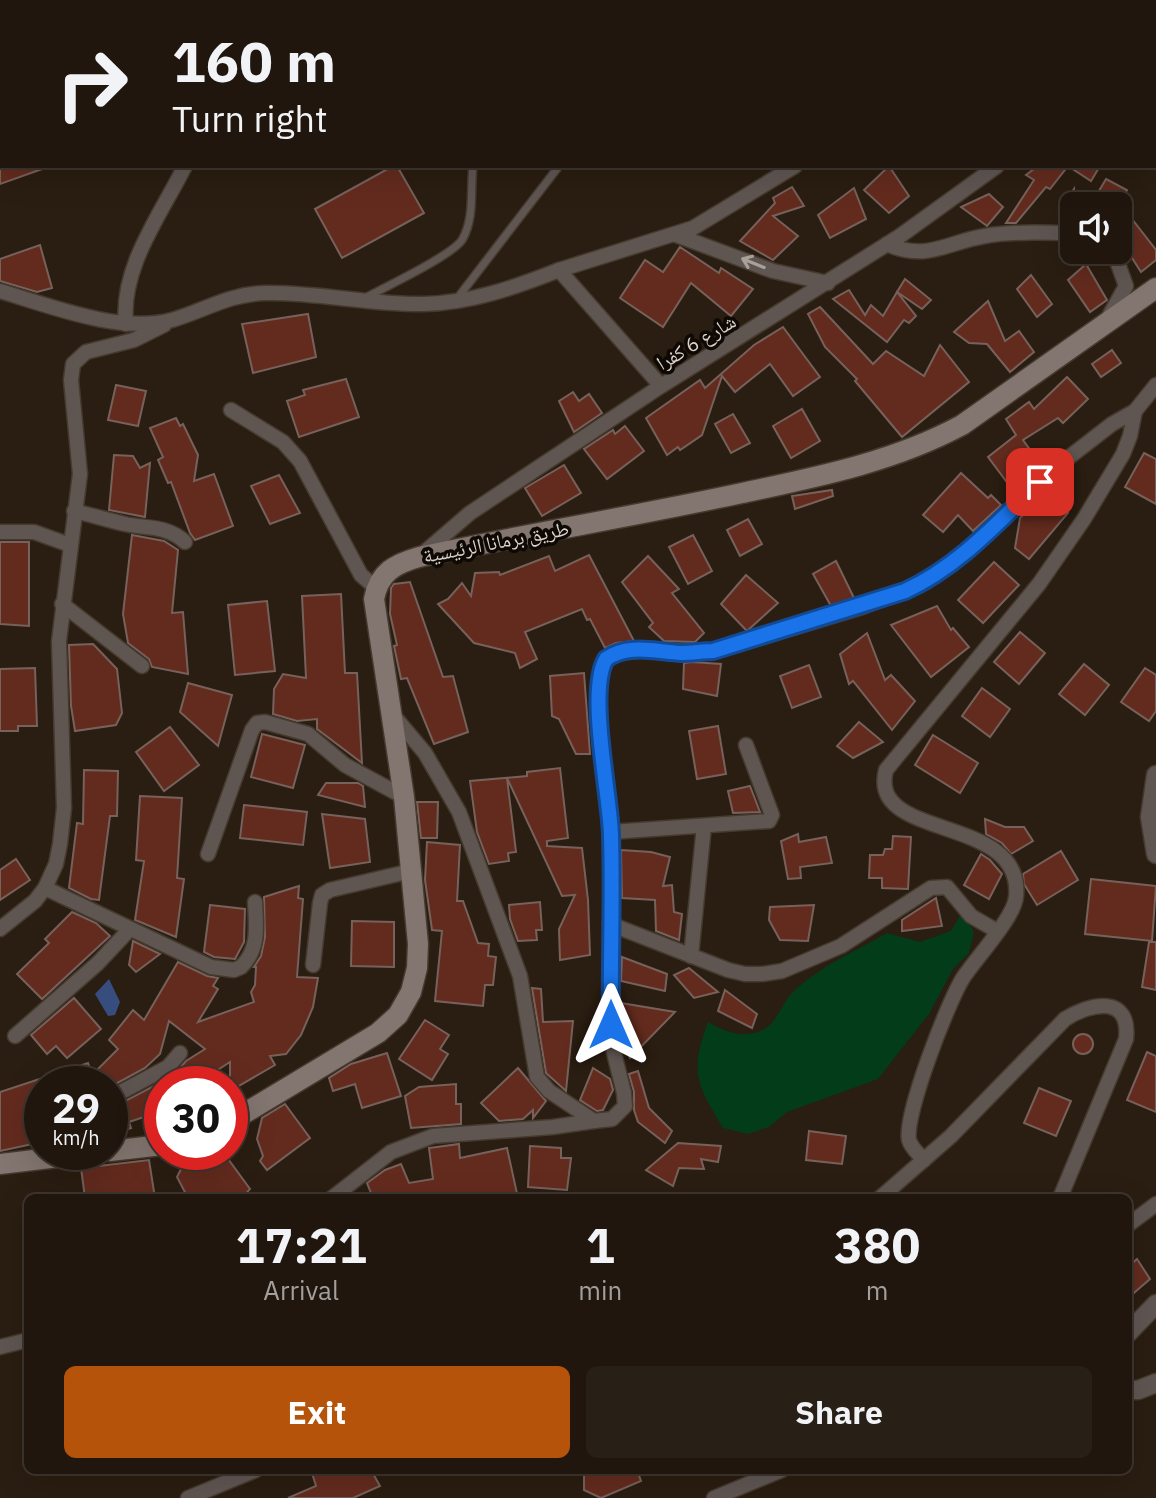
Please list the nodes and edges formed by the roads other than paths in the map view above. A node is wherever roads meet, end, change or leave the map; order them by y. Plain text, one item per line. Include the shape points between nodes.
1 (184, 168) edge
2 (473, 168) edge
3 (557, 168) edge
4 (792, 168) edge
5 (994, 168) edge
6 (1060, 234) edge
7 (676, 235) junction
8 (887, 244) junction
9 (1118, 264) edge
10 (559, 270) junction
11 (828, 283) junction
12 (1156, 288) edge
13 (0, 291) edge
14 (360, 301) junction
15 (455, 301) junction
16 (173, 320) junction
17 (1107, 320) junction
18 (126, 324) junction
19 (1156, 385) edge
20 (661, 386) junction
21 (231, 410) dead end
22 (1135, 411) junction
23 (74, 511) junction
24 (0, 532) edge
25 (185, 542) dead end
26 (70, 545) junction
27 (419, 557) junction
28 (376, 588) junction
29 (62, 604) junction
30 (142, 666) dead end
31 (393, 715) junction
32 (746, 745) dead end
33 (1156, 775) edge
34 (404, 797) junction
35 (704, 826) junction
36 (611, 832) junction
37 (208, 854) dead end
38 (1156, 854) edge
39 (411, 871) junction
40 (45, 888) junction
41 (255, 902) dead end
42 (610, 924) junction
43 (0, 929) edge
44 (129, 930) junction
45 (997, 931) junction
46 (691, 956) junction
47 (313, 965) dead end
48 (15, 1036) dead end
49 (180, 1053) dead end
50 (128, 1088) edge
51 (248, 1111) edge
52 (594, 1121) junction
53 (24, 1160) edge
54 (924, 1160) junction
55 (0, 1164) edge
56 (337, 1194) edge
57 (885, 1194) edge
58 (1062, 1194) edge
59 (1156, 1204) edge
60 (1132, 1222) edge
61 (1156, 1304) edge
62 (1132, 1329) edge
63 (24, 1341) edge
64 (0, 1347) edge
65 (1156, 1383) edge
66 (1132, 1390) edge
67 (246, 1474) edge
68 (772, 1474) edge
69 (188, 1498) edge
70 (714, 1498) edge

1 - 18 street via 132,272
2 - 14 lane via 471,212 461,241
3 - 15 lane
4 - 7 street
5 - 8 street, شارع 6 كفرا
6 - 8 street via 1011,232 921,253
7 - 10 street
11 -> 7 street via 773,271
8 - 11 street, شارع 6 كفرا
9 - 17 street via 1126,286
10 - 15 street
10 - 20 street
11 - 20 street, شارع 6 كفرا
12 - 17 main road, طريق برمانا الرئيسية
13 - 18 street
14 - 15 street
14 - 16 street via 253,294 221,300
16 - 18 street
16 - 23 street via 134,340 86,352 73,364 80,456
17 - 27 main road, طريق برمانا الرئيسية via 962,425 899,454 753,491
19 - 22 street
20 - 27 street, شارع 6 كفرا via 470,513
21 - 28 street via 283,442 300,461 361,575
22 - 36 street via 1059,465 926,582 862,607 713,651 652,649 610,656 601,674 600,719
22 - 45 street via 1123,454 1075,532 884,776 896,809 986,844 1010,867 1017,894
23 - 25 street via 157,527
23 - 26 street
24 - 26 street via 34,532
26 - 29 street
27 - 28 main road, طريق برمانا الرئيسية via 387,571
28 - 31 main road
29 - 30 street
29 - 40 street via 64,808 56,864
31 - 34 main road
31 - 52 street via 425,753 459,812 520,976 537,1077
32 - 35 street via 771,819
33 - 38 street via 1150,817
34 - 37 street via 345,765 308,734 257,723
34 - 39 main road
35 - 36 street
35 - 46 street
36 - 42 street
39 - 47 street via 324,894
39 - 51 main road via 417,968 398,1015 378,1033
40 - 43 street
40 - 44 street
41 - 44 street via 254,945 245,963 234,970 211,967
42 - 46 street
42 - 52 street via 612,1041 625,1106 612,1119
44 - 48 street
45 - 46 street via 971,916 947,887 940,886 841,946 782,971 745,974
45 - 54 street via 962,981 930,1054 909,1132
49 - 50 street via 168,1067
52 - 56 street via 420,1140 373,1163
53 - 55 main road
54 - 57 street
54 - 58 street via 1065,1019 1088,1006 1111,1007 1124,1018 1126,1039
59 - 60 street
61 - 62 street
63 - 64 street
65 - 66 street
67 - 69 street
68 - 70 street

